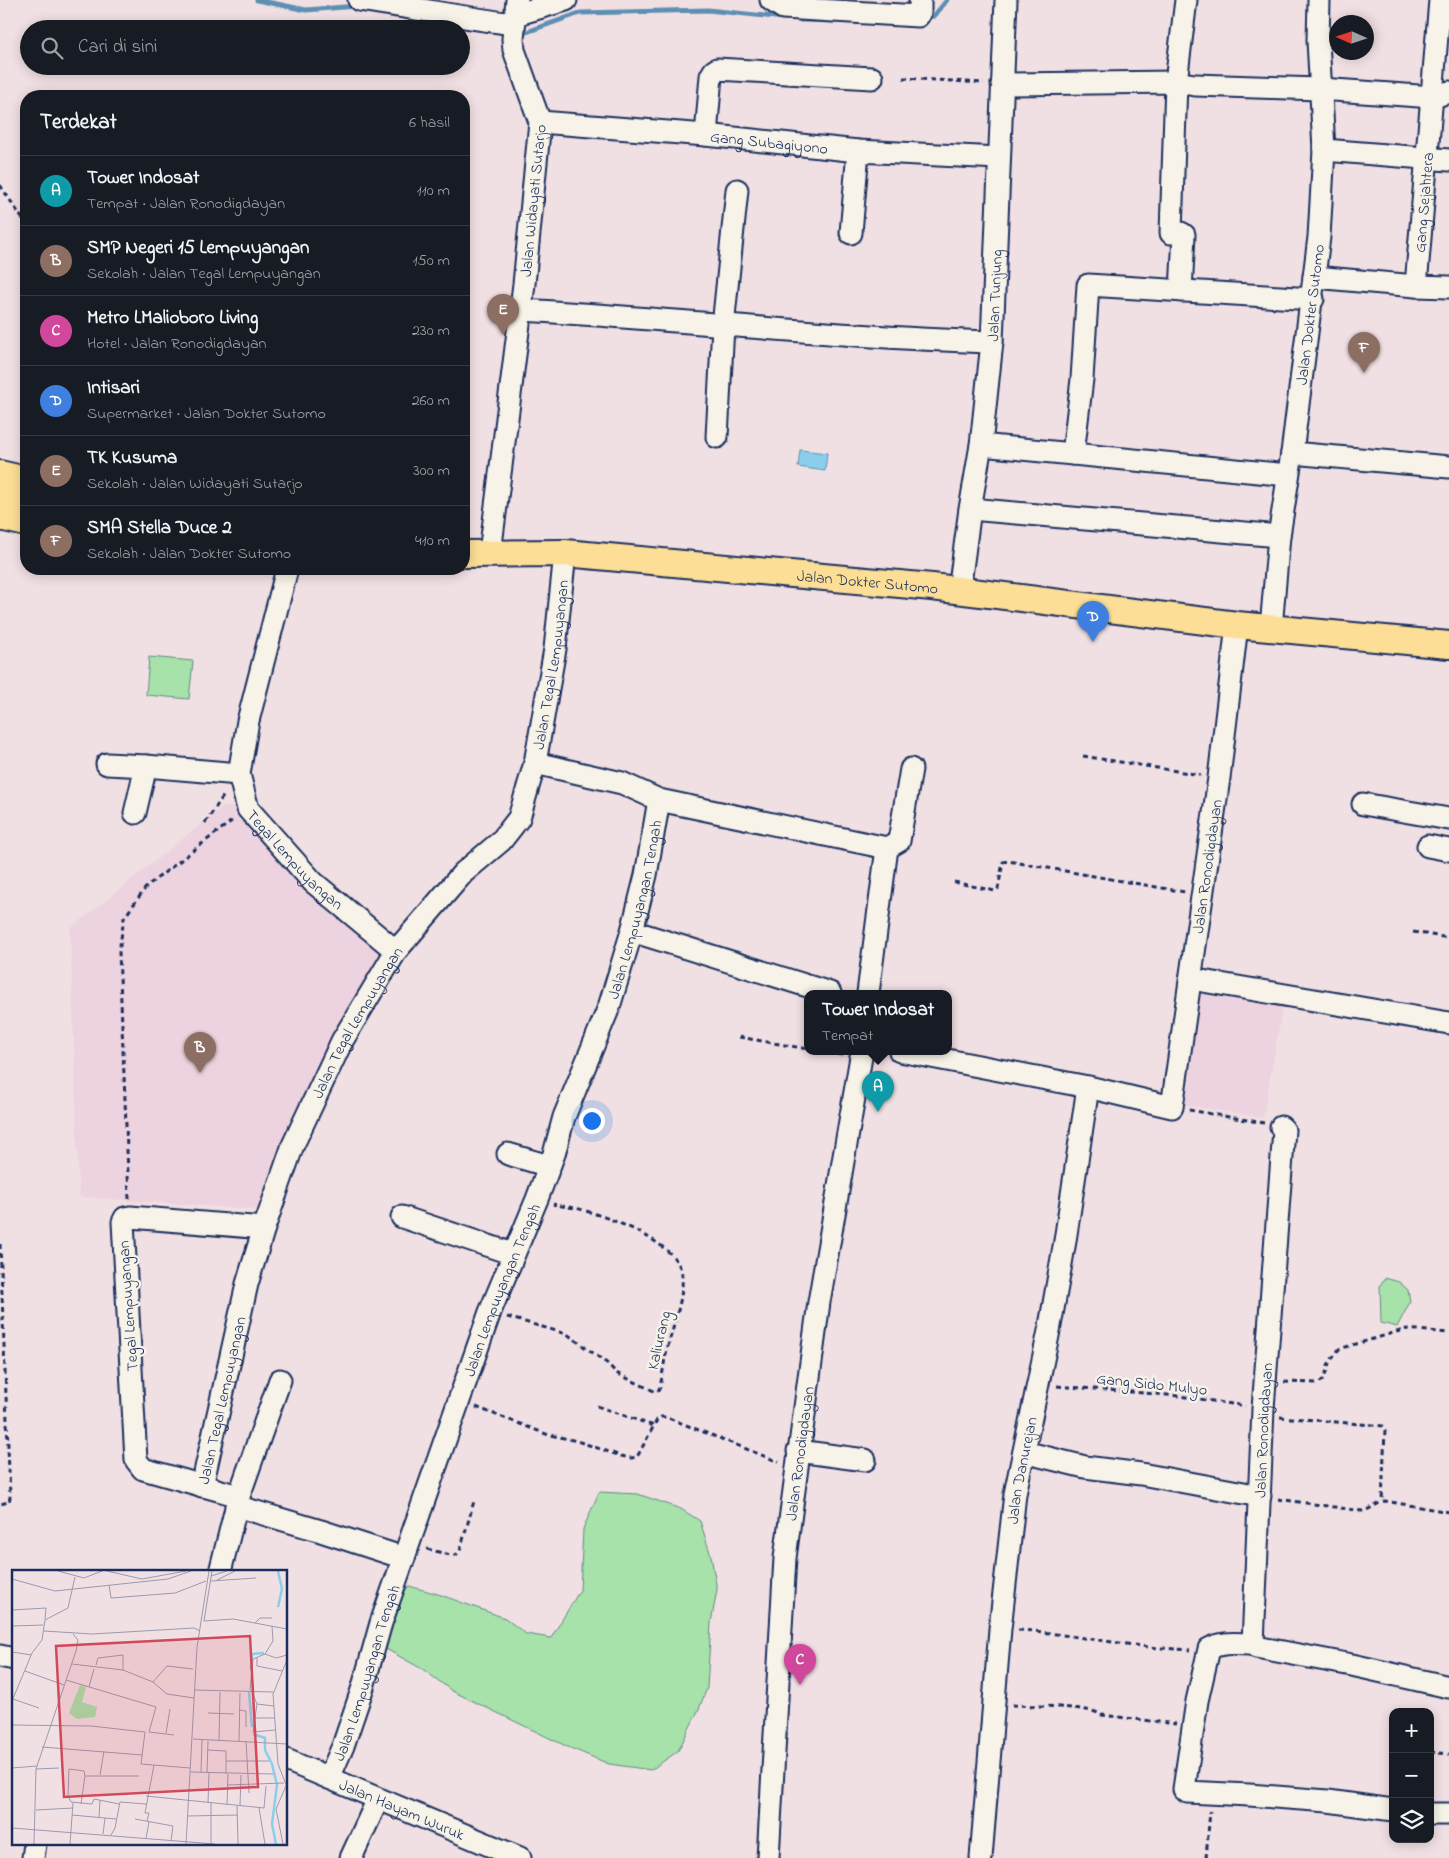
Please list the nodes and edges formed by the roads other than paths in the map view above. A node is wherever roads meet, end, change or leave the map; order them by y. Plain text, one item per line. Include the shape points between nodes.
1 (359, 0) edge
2 (566, 0) edge
3 (782, 0) edge
4 (920, 0) edge
5 (1006, 0) edge
6 (1186, 0) edge
7 (1320, 0) edge
8 (1440, 0) edge
9 (515, 21) edge
10 (872, 78) dead end
11 (1176, 82) junction
12 (1002, 84) junction
13 (1320, 90) junction
14 (1441, 94) edge
15 (540, 122) junction
16 (706, 135) junction
17 (1324, 150) junction
18 (858, 151) junction
19 (1000, 158) junction
20 (1428, 158) junction
21 (1449, 160) edge
22 (737, 190) dead end
23 (851, 233) dead end
24 (1314, 277) junction
25 (1416, 286) junction
26 (1449, 287) edge
27 (1181, 291) junction
28 (1312, 299) junction
29 (521, 310) junction
30 (723, 326) junction
31 (992, 342) junction
32 (717, 437) dead end
33 (982, 445) junction
34 (1292, 453) junction
35 (1074, 454) junction
36 (1449, 467) edge
37 (1288, 475) junction
38 (7, 481) edge
39 (20, 494) edge
40 (970, 509) junction
41 (0, 517) edge
42 (20, 522) edge
43 (1279, 536) junction
44 (565, 553) junction
45 (470, 554) edge
46 (490, 554) junction
47 (285, 575) edge
48 (959, 590) junction
49 (1237, 626) junction
50 (1271, 628) junction
51 (1449, 645) edge
52 (535, 762) junction
53 (107, 764) dead end
54 (146, 766) junction
55 (911, 769) dead end
56 (239, 774) junction
57 (659, 800) junction
58 (1363, 804) dead end
59 (135, 813) dead end
60 (1449, 819) edge
61 (1428, 846) dead end
62 (887, 848) junction
63 (1449, 850) edge
64 (632, 931) junction
65 (396, 951) junction
66 (1191, 979) junction
67 (820, 990) edge
68 (868, 990) edge
69 (1449, 1023) edge
70 (861, 1055) edge
71 (921, 1055) edge
72 (1088, 1087) junction
73 (1281, 1126) road end
74 (508, 1154) dead end
75 (550, 1166) junction
76 (402, 1217) dead end
77 (264, 1228) junction
78 (513, 1254) junction
79 (280, 1380) dead end
80 (1024, 1452) junction
81 (797, 1460) junction
82 (865, 1460) dead end
83 (202, 1486) junction
84 (1260, 1496) junction
85 (238, 1501) junction
86 (407, 1552) junction
87 (221, 1570) edge
88 (1252, 1644) junction
89 (1449, 1687) edge
90 (288, 1761) edge
91 (329, 1778) junction
92 (378, 1799) junction
93 (1389, 1809) edge
94 (1434, 1814) edge
95 (1449, 1814) edge
96 (351, 1858) edge
97 (520, 1858) edge
98 (768, 1858) edge
99 (981, 1858) edge

1 - 9 street via 471,19
2 - 9 street
3 - 4 street via 783,8 918,16
5 - 12 street, Jalan Tunjung
6 - 11 street
7 - 13 street, Jalan Dokter Sutomo
8 - 14 street, Gang Sejahtera
9 - 15 street, Jalan Widayati Sutarjo via 517,60
10 - 16 street via 714,71
11 - 12 street
11 - 13 street
11 - 27 street via 1171,233 1184,235
12 - 19 street, Jalan Tunjung
13 - 14 street
13 - 17 street, Jalan Dokter Sutomo
14 - 20 street, Gang Sejahtera
15 - 16 street, Gang Subagiyono
15 - 29 street, Jalan Widayati Sutarjo
16 - 18 street, Gang Subagiyono
17 - 20 street
17 - 24 street, Jalan Dokter Sutomo
18 - 19 street, Gang Subagiyono
18 - 23 street
19 - 31 street, Jalan Tunjung
20 - 21 street
20 - 25 street, Gang Sejahtera
22 - 30 street
24 - 25 street
24 - 28 street, Jalan Dokter Sutomo
25 - 26 street
27 - 28 street
27 - 35 street via 1088,285
28 - 34 street, Jalan Dokter Sutomo
29 - 30 street
29 - 46 street, Jalan Widayati Sutarjo
30 - 31 street
30 - 32 street
31 - 33 street, Jalan Tunjung
33 - 35 street
33 - 40 street, Jalan Tunjung
34 - 36 street
34 - 37 street, Jalan Dokter Sutomo
35 - 37 street
37 - 43 street, Jalan Dokter Sutomo
38 - 39 main road
40 - 43 street
40 - 48 street, Jalan Tunjung
41 - 42 main road
43 - 50 street, Jalan Dokter Sutomo
44 - 46 main road, Jalan Dokter Sutomo
44 - 48 main road, Jalan Dokter Sutomo
44 - 52 street, Jalan Tegal Lempuyangan via 555,649
45 - 46 main road, Jalan Dokter Sutomo
47 - 56 street, Tegal Lempuyangan via 248,721
48 - 49 main road, Jalan Dokter Sutomo
49 - 50 main road, Jalan Dokter Sutomo
49 - 66 street, Jalan Ronodigdayan
50 - 51 main road, Jalan Dokter Sutomo
52 - 57 street via 622,782
52 - 65 street, Jalan Tegal Lempuyangan via 519,818 502,841 463,873
53 - 54 street
54 - 56 street
54 - 59 street
55 - 62 street via 899,841
56 - 65 street, Tegal Lempuyangan via 248,809 313,882
57 - 62 street
57 - 64 street, Jalan Lempuyangan Tengah
58 - 60 street
61 - 63 street
62 - 68 street
64 - 67 street
64 - 75 street, Jalan Lempuyangan Tengah via 608,1007 564,1116
65 - 77 street, Jalan Tegal Lempuyangan via 342,1041 293,1145
66 - 69 street
66 - 72 street, Jalan Ronodigdayan via 1172,1107
70 - 81 street, Jalan Ronodigdayan via 819,1302
71 - 72 street
72 - 80 street, Jalan Danurejan via 1065,1240
73 - 84 street, Jalan Ronodigdayan via 1284,1130 1262,1413
74 - 75 street
75 - 78 street, Jalan Lempuyangan Tengah
76 - 78 street
77 - 83 street, Jalan Tegal Lempuyangan via 247,1284
77 - 83 street, Tegal Lempuyangan via 130,1217 125,1218 122,1227 136,1460 142,1469
78 - 86 street, Jalan Lempuyangan Tengah via 458,1400
79 - 85 street
80 - 84 street via 1084,1467
80 - 99 street, Jalan Danurejan via 1015,1494 1000,1628
81 - 82 street
81 - 98 street, Jalan Ronodigdayan via 785,1558
83 - 85 street, Jalan Tegal Lempuyangan
84 - 88 street, Jalan Ronodigdayan
85 - 86 street, Jalan Tegal Lempuyangan via 321,1531
85 - 87 street
86 - 91 street, Jalan Lempuyangan Tengah via 343,1746
88 - 89 street
88 - 93 street via 1228,1643 1209,1649 1194,1726 1186,1792 1328,1801
90 - 91 street, Jalan Hayam Wuruk
91 - 92 street, Jalan Hayam Wuruk
92 - 96 street
92 - 97 street, Jalan Hayam Wuruk
94 - 95 street

